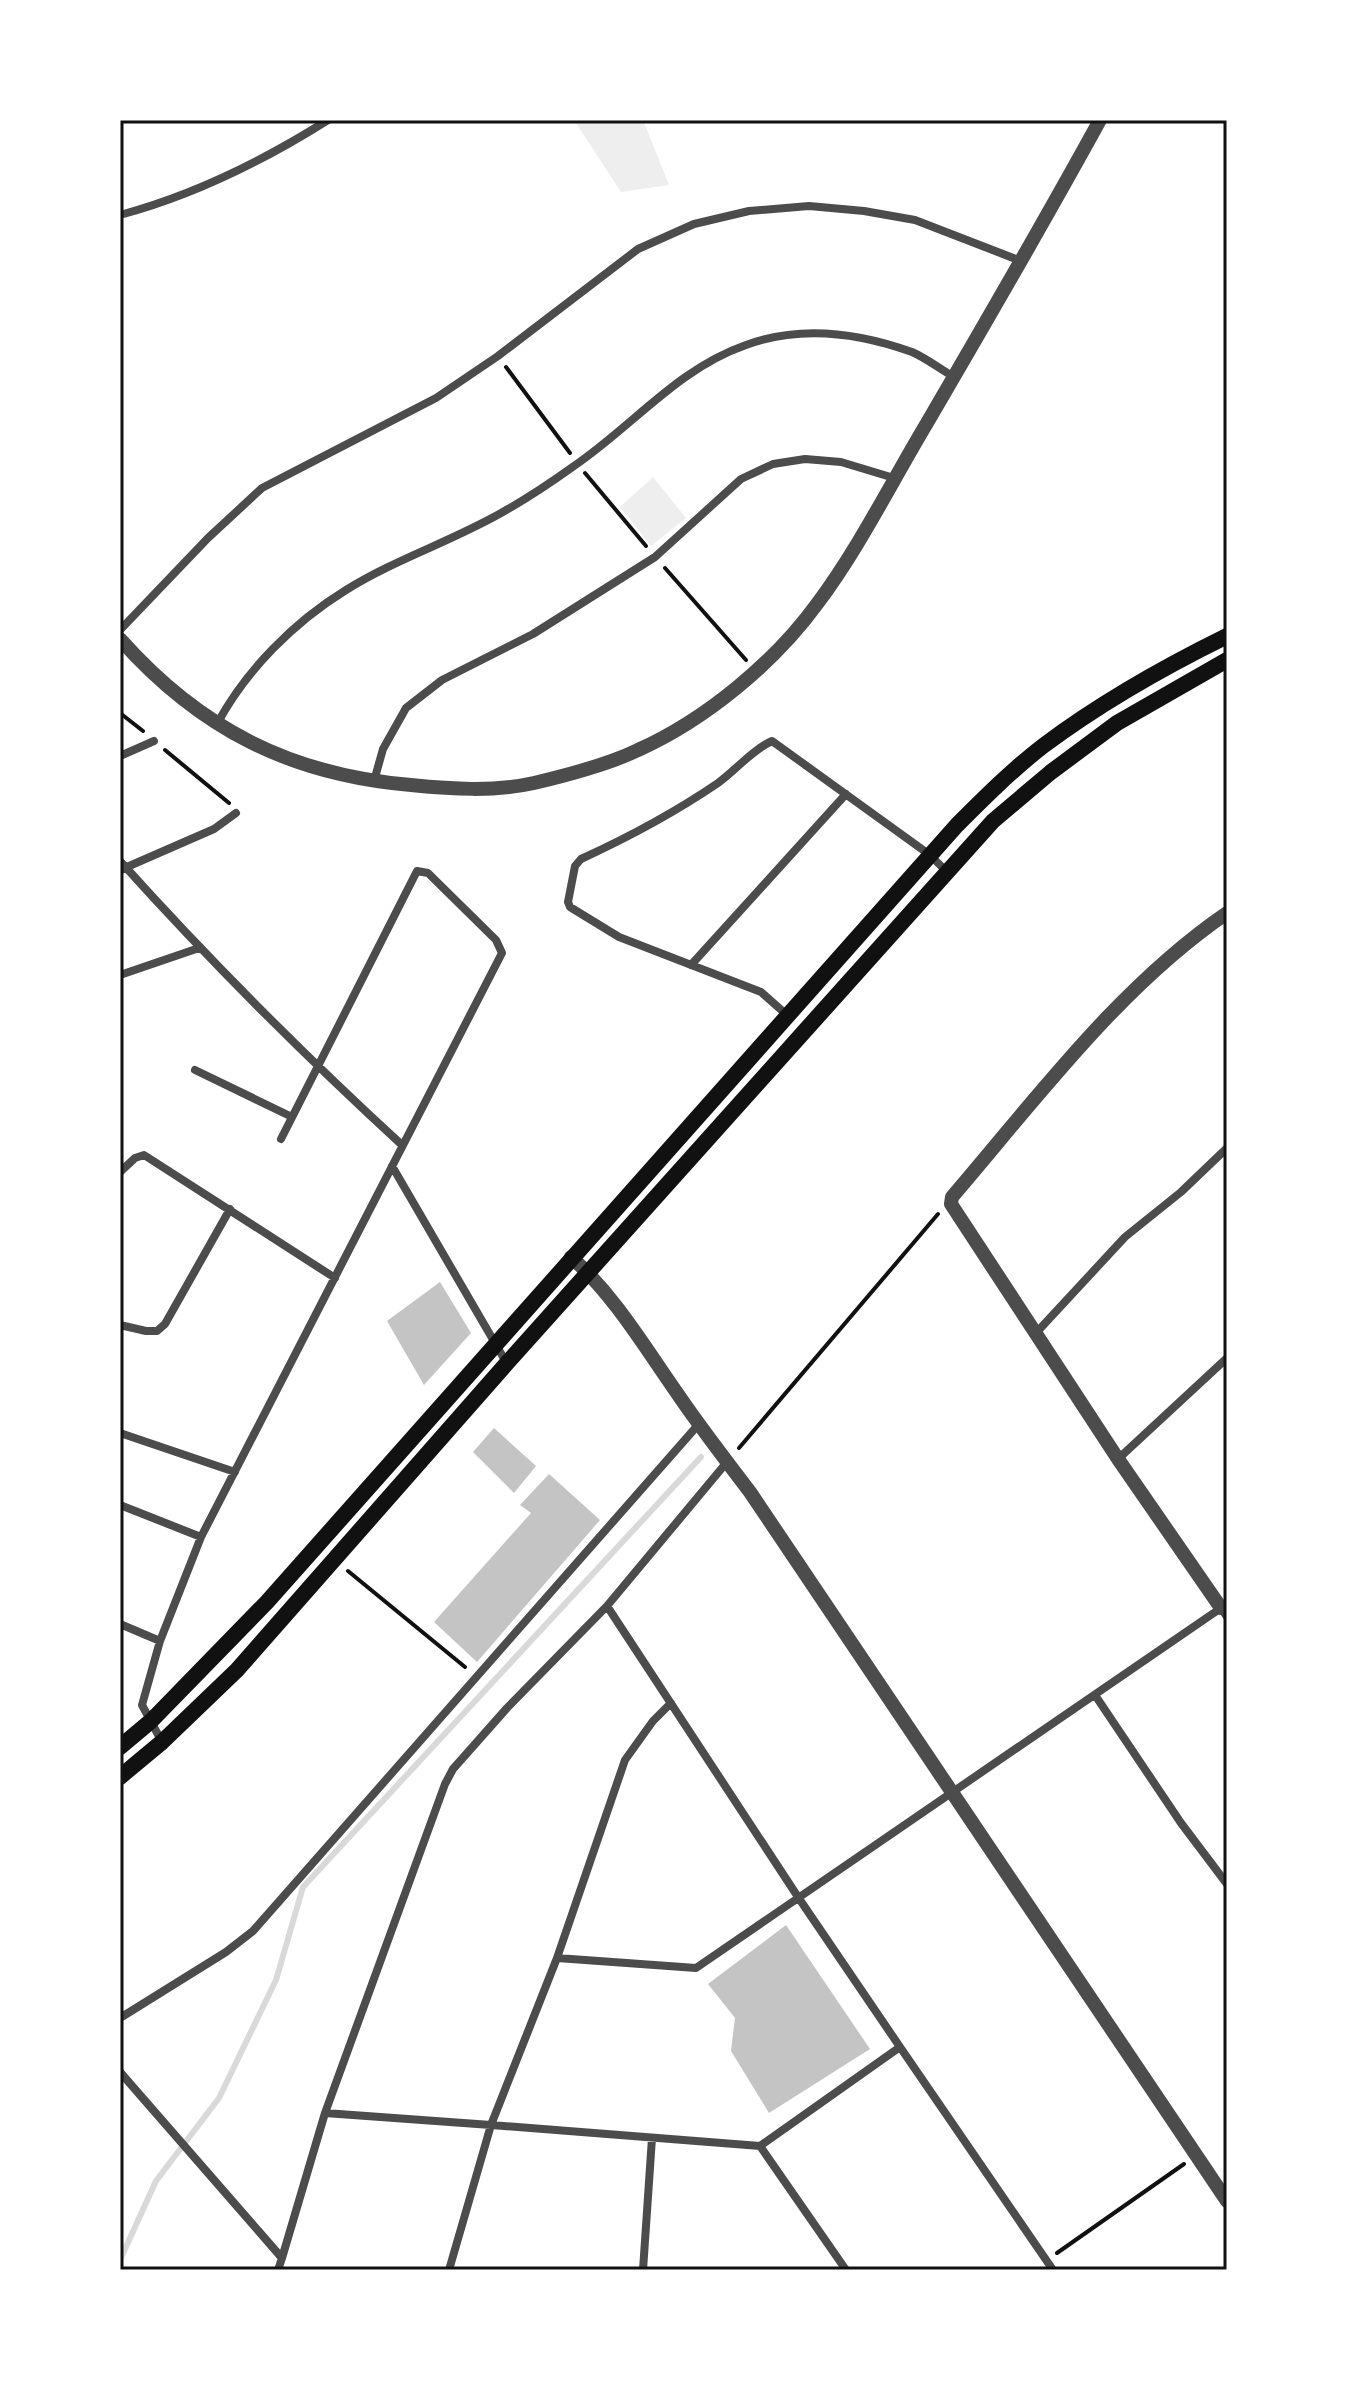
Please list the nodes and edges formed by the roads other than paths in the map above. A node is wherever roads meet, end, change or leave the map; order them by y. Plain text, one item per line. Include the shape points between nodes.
1 (328, 120) edge
2 (1100, 120) edge
3 (120, 215) edge
4 (1022, 261) junction
5 (954, 377) junction
6 (894, 478) junction
7 (120, 630) edge
8 (1227, 636) edge
9 (120, 639) edge
10 (1227, 660) edge
11 (217, 724) junction
12 (154, 741) road end
13 (120, 756) edge
14 (374, 782) junction
15 (846, 794) junction
16 (236, 813) road end
17 (930, 855) junction
18 (122, 867) edge
19 (947, 872) junction
20 (1227, 913) edge
21 (199, 948) junction
22 (691, 965) junction
23 (120, 975) edge
24 (787, 1015) junction
25 (316, 1066) junction
26 (195, 1070) dead end
27 (292, 1117) junction
28 (281, 1139) dead end
29 (402, 1145) junction
30 (1227, 1148) edge
31 (392, 1166) junction
32 (120, 1172) edge
33 (230, 1209) junction
34 (571, 1257) junction
35 (589, 1273) junction
36 (335, 1278) junction
37 (120, 1325) edge
38 (1036, 1333) junction
39 (496, 1342) junction
40 (1227, 1358) edge
41 (507, 1363) junction
42 (698, 1425) junction
43 (120, 1433) edge
44 (1118, 1459) junction
45 (727, 1462) junction
46 (235, 1472) junction
47 (120, 1505) edge
48 (201, 1537) junction
49 (607, 1606) junction
50 (1224, 1613) edge
51 (120, 1624) edge
52 (160, 1641) junction
53 (1095, 1695) junction
54 (671, 1703) junction
55 (151, 1721) junction
56 (162, 1742) junction
57 (120, 1747) edge
58 (120, 1777) edge
59 (951, 1794) junction
60 (1227, 1884) edge
61 (798, 1897) junction
62 (557, 1958) junction
63 (120, 2018) edge
64 (900, 2047) junction
65 (120, 2072) edge
66 (325, 2113) junction
67 (491, 2125) junction
68 (652, 2138) junction
69 (760, 2146) junction
70 (1227, 2201) edge
71 (282, 2258) junction
72 (278, 2270) edge
73 (449, 2270) edge
74 (643, 2270) edge
75 (846, 2270) edge
76 (1053, 2270) edge

1 - 3 street via 207,186
2 - 4 street
4 - 5 street
4 - 7 street via 915,220 864,211 809,206 749,211 694,224 638,249 436,398 262,488
5 - 6 street
5 - 11 street via 914,353 858,337 802,332 747,344 703,364 578,464 507,510 346,590 277,646 234,693
6 - 14 street via 841,462 805,459 773,464 741,479 655,557 533,634 442,680 406,708 383,749
6 - 14 street via 817,604 788,640 716,704 663,737 638,751 531,783 460,790
8 - 17 main road via 1043,746
9 - 11 street via 183,701
10 - 19 main road via 1084,747 993,821
11 - 14 street via 295,761
12 - 13 street
15 - 17 street
15 - 22 street
15 - 22 street via 772,741 676,810 581,859 575,866 570,907 619,937
16 - 18 street via 214,829
17 - 19 street
17 - 24 main road
18 - 21 street
19 - 35 main road
20 - 38 street via 1193,936 1097,1028 952,1197 955,1212
21 - 23 street
21 - 25 street
22 - 24 street via 761,992
24 - 34 main road
25 - 27 street
25 - 29 street
25 - 29 street via 417,871 428,873 496,940 502,953
26 - 27 street
27 - 28 street
29 - 31 street
30 - 38 street via 1125,1237
31 - 36 street
31 - 39 street
32 - 33 street via 144,1155
33 - 36 street
33 - 37 street via 165,1324 157,1331
34 - 35 street
34 - 39 main road
35 - 41 main road
35 - 42 street
36 - 46 street
38 - 44 street
39 - 41 street
39 - 55 main road via 267,1602
40 - 44 street
41 - 56 main road via 237,1670
42 - 45 street
42 - 63 street via 253,1931
43 - 46 street
44 - 50 street
45 - 49 street
45 - 59 street
46 - 48 street
47 - 48 street
48 - 52 street
49 - 54 street
49 - 66 street via 453,1769
50 - 53 street
51 - 52 street
52 - 55 street via 142,1705
53 - 59 street
53 - 60 street
54 - 61 street
54 - 62 street via 625,1760
55 - 56 street
55 - 57 main road
56 - 58 main road
59 - 61 street
59 - 70 street
61 - 62 street via 696,1968
61 - 64 street
62 - 67 street
64 - 69 street
64 - 76 street
65 - 71 street
66 - 67 street
66 - 71 street
67 - 68 street
67 - 73 street
68 - 69 street
68 - 74 street
69 - 75 street
71 - 72 street

